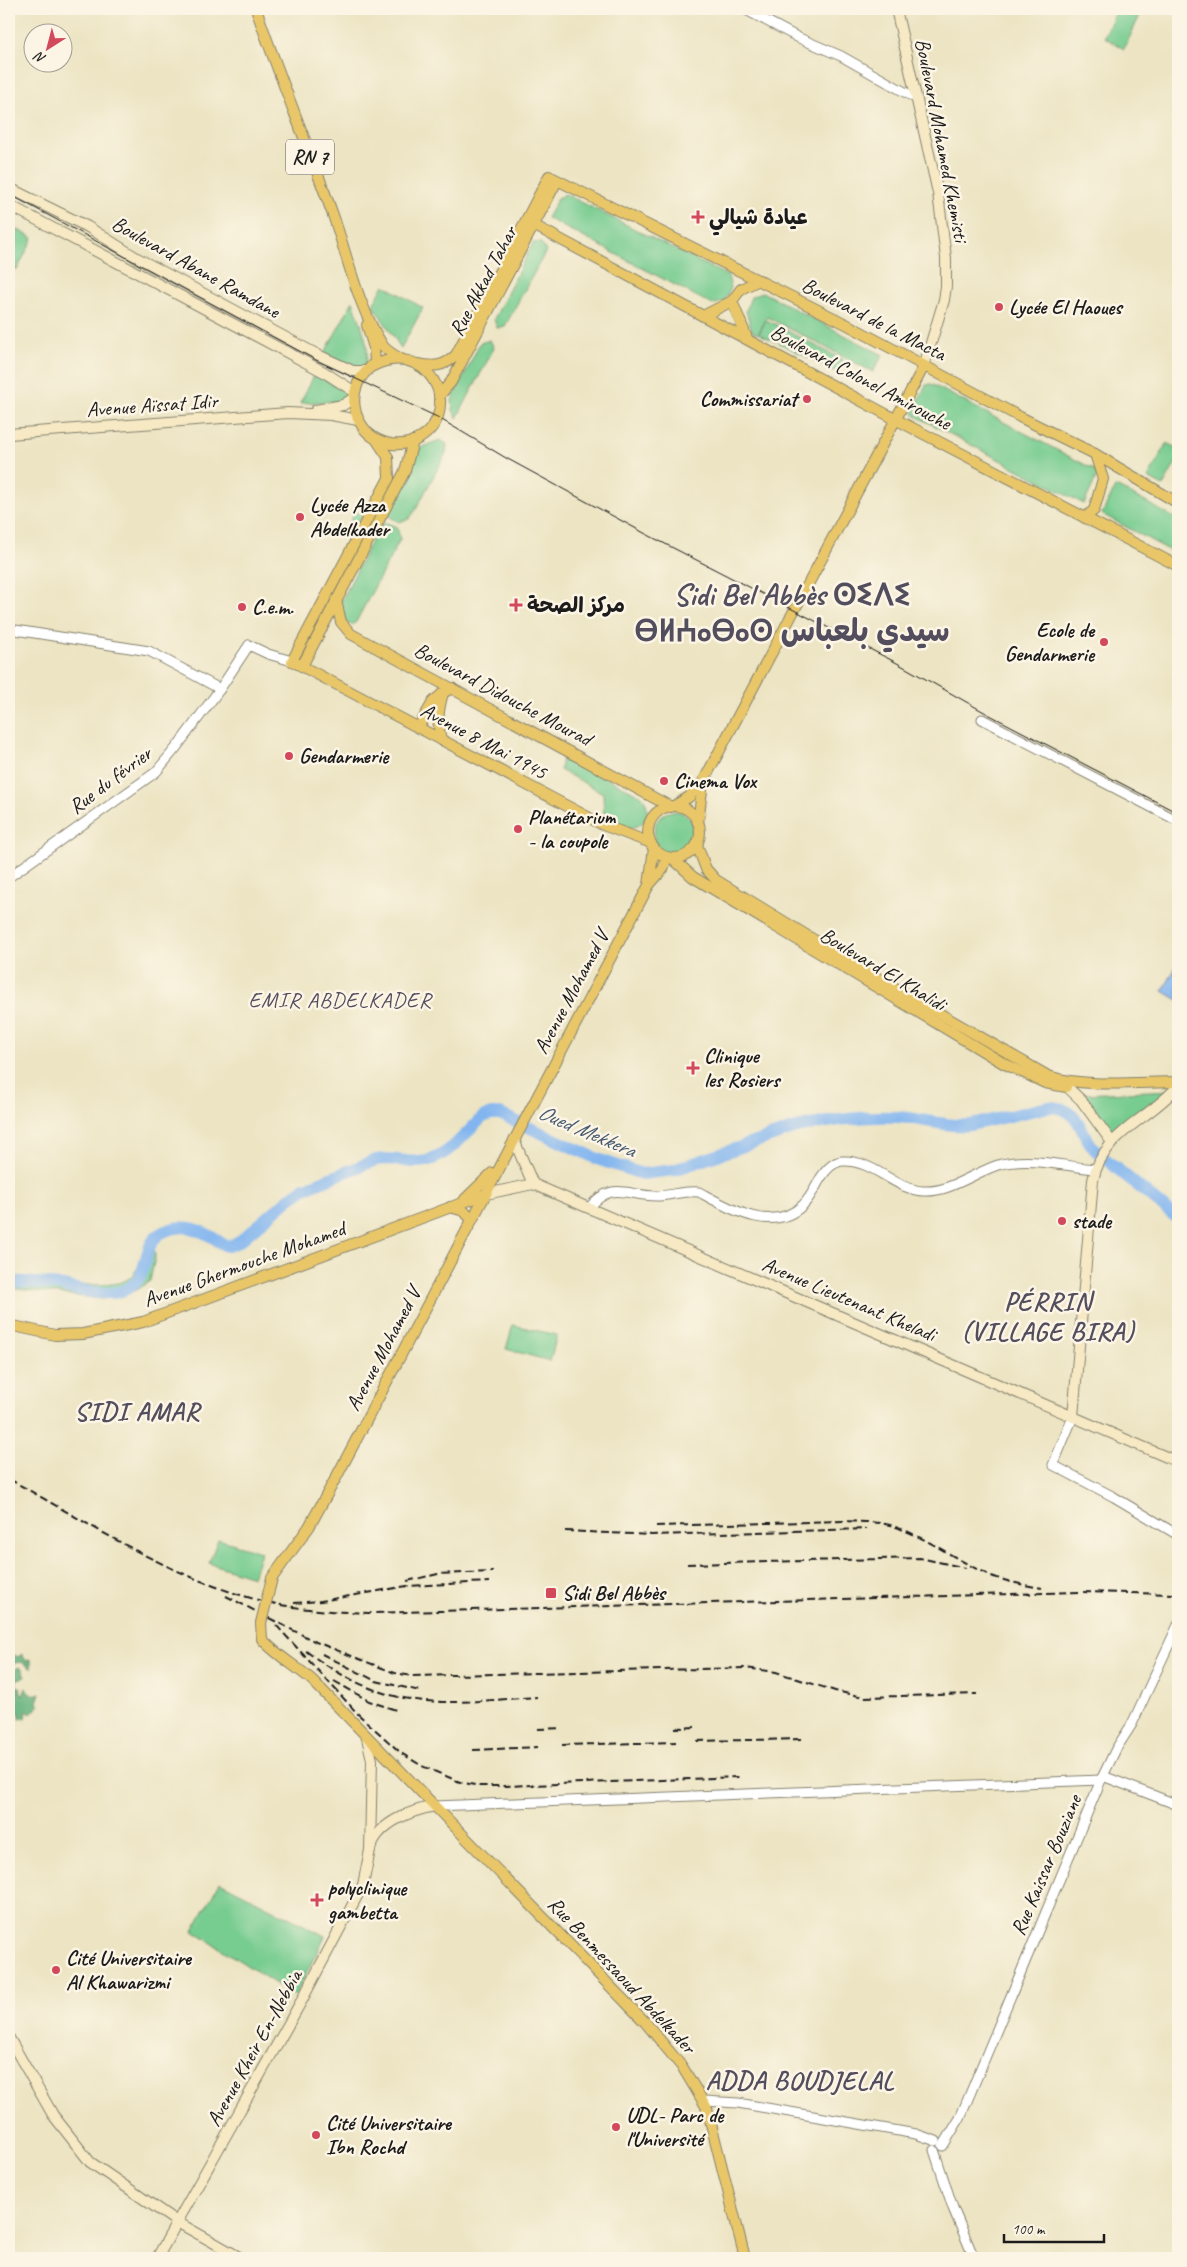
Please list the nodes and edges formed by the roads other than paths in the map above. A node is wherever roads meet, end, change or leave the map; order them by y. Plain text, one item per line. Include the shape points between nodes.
1 (256, 9) edge
2 (744, 9) edge
3 (896, 9) edge
4 (917, 99) junction
5 (553, 179) joint
6 (9, 188) edge
7 (9, 205) edge
8 (530, 223) junction
9 (740, 270) junction
10 (759, 280) junction
11 (741, 289) junction
12 (732, 301) junction
13 (363, 306) junction
14 (704, 315) junction
15 (747, 338) junction
16 (401, 359) junction
17 (418, 364) junction
18 (924, 366) junction
19 (369, 369) junction
20 (354, 395) junction
21 (439, 396) junction
22 (298, 413) junction
23 (358, 420) junction
24 (897, 420) junction
25 (9, 434) edge
26 (376, 439) junction
27 (413, 441) junction
28 (1095, 454) junction
29 (1126, 474) junction
30 (1103, 479) junction
31 (1178, 503) edge
32 (1085, 518) junction
33 (1178, 566) edge
34 (336, 600) junction
35 (325, 609) junction
36 (314, 622) junction
37 (341, 622) junction
38 (325, 623) junction
39 (9, 629) edge
40 (351, 634) junction
41 (297, 664) junction
42 (452, 688) junction
43 (220, 689) junction
44 (443, 693) junction
45 (982, 719) dead end
46 (418, 728) junction
47 (441, 740) junction
48 (703, 782) junction
49 (672, 807) junction
50 (1178, 822) edge
51 (698, 823) junction
52 (697, 845) junction
53 (652, 846) junction
54 (670, 858) junction
55 (9, 877) edge
56 (649, 885) junction
57 (1054, 1082) junction
58 (1084, 1082) junction
59 (1178, 1082) edge
60 (1178, 1086) edge
61 (1068, 1087) junction
62 (1085, 1106) junction
63 (516, 1137) junction
64 (1109, 1144) junction
65 (504, 1159) junction
66 (1096, 1168) junction
67 (533, 1184) junction
68 (486, 1194) junction
69 (462, 1202) junction
70 (449, 1207) junction
71 (588, 1208) junction
72 (472, 1220) junction
73 (9, 1325) edge
74 (1073, 1417) junction
75 (1178, 1462) edge
76 (1178, 1535) edge
77 (261, 1623) joint
78 (1178, 1625) edge
79 (367, 1738) junction
80 (382, 1754) junction
81 (372, 1760) junction
82 (1102, 1778) junction
83 (1178, 1805) edge
84 (435, 1806) junction
85 (370, 1850) junction
86 (9, 2038) edge
87 (704, 2101) junction
88 (938, 2146) junction
89 (178, 2222) junction
90 (157, 2258) edge
91 (241, 2258) edge
92 (745, 2258) edge
93 (974, 2258) edge

1 - 13 main road, RN 7
2 - 4 street via 841,56
3 - 4 main road, Boulevard Mohamed Khemisti
4 - 18 main road, Boulevard Mohamed Khemisti via 938,193 946,258 944,300
5 - 8 main road, Rue Akkad Tahar
5 - 9 main road, Boulevard de la Macta
6 - 19 main road, Boulevard Abane Ramdane via 88,227 137,258 318,356 353,371
7 - 20 main road, Boulevard Abane Ramdane via 324,372
8 - 14 main road, Boulevard Colonel Amirouche
8 - 17 main road, Rue Akkad Tahar via 456,356 446,364 433,367
8 - 21 main road, Rue Akkad Tahar via 450,382
9 - 10 main road, Boulevard de la Macta
9 - 11 main road
10 - 11 main road
10 - 18 main road, Boulevard de la Macta
11 - 12 main road
12 - 14 main road
12 - 15 main road
13 - 16 main road, RN 7 via 382,345
13 - 19 main road, RN 7 via 375,362
14 - 15 main road, Boulevard Colonel Amirouche
15 - 24 main road, Boulevard Colonel Amirouche
16 - 17 main road
16 - 19 main road via 390,359
17 - 21 main road via 432,378
18 - 24 main road
18 - 28 main road, Boulevard de la Macta
19 - 20 main road via 360,379
20 - 22 main road via 342,405
20 - 23 main road
21 - 27 main road via 440,407 432,426
22 - 23 main road
22 - 25 main road, Avenue Aïssat Idir
23 - 26 main road
24 - 32 main road, Boulevard Colonel Amirouche
24 - 48 main road
26 - 27 main road via 394,444
26 - 35 main road via 388,457 389,478
27 - 34 main road via 404,471
28 - 29 main road, Boulevard de la Macta
28 - 30 main road
29 - 30 main road
29 - 31 main road, Boulevard de la Macta
30 - 32 main road via 1094,510
32 - 33 main road, Boulevard Colonel Amirouche
34 - 35 main road
34 - 37 main road, Boulevard Didouche Mourad
35 - 36 main road
35 - 37 main road
35 - 38 main road
36 - 38 main road
36 - 41 main road
37 - 40 main road, Boulevard Didouche Mourad
38 - 40 main road
38 - 41 main road
39 - 43 street via 129,647 154,654
40 - 42 main road, Boulevard Didouche Mourad
41 - 43 street, Rue du février via 249,645
41 - 46 main road, Avenue 8 Mai 1945
42 - 44 main road
42 - 49 main road, Boulevard Didouche Mourad
43 - 55 street, Rue du février via 156,772
44 - 46 main road
44 - 47 main road via 437,721
45 - 50 street
46 - 47 main road, Avenue 8 Mai 1945
47 - 53 main road, Avenue 8 Mai 1945 via 603,825
48 - 49 main road via 689,797
48 - 51 main road
49 - 51 main road via 688,811
49 - 53 main road via 657,812 651,820 648,830
51 - 52 main road
52 - 54 main road via 684,856
52 - 57 main road via 706,869 716,880
53 - 54 main road
53 - 56 main road
54 - 56 main road
54 - 57 main road, Boulevard El Khalidi via 694,877 1003,1063
56 - 63 main road, Avenue Mohamed V
57 - 58 main road
57 - 61 main road
57 - 62 main road
58 - 59 main road
58 - 61 main road
60 - 64 main road
61 - 62 main road
62 - 64 main road
63 - 65 main road, Avenue Mohamed V
63 - 67 main road
64 - 66 main road
65 - 68 main road, Avenue Mohamed V
65 - 69 main road
66 - 71 street via 1050,1162 1013,1162 944,1188 921,1192 871,1168 844,1161 828,1168 802,1206 771,1219 746,1215 699,1192 690,1191 656,1196 628,1191 609,1192
66 - 74 main road
67 - 68 main road
67 - 71 main road, Avenue Lieutenant Kheladi
68 - 69 main road, Avenue Ghermouche Mohamed
68 - 72 main road, Avenue Mohamed V
69 - 70 main road, Avenue Ghermouche Mohamed
70 - 72 main road via 464,1211
70 - 73 main road, Avenue Ghermouche Mohamed via 143,1322 74,1334 36,1332
71 - 74 main road, Avenue Lieutenant Kheladi
72 - 77 main road, Avenue Mohamed V, bridge via 309,1527 272,1578
74 - 75 main road, Avenue Lieutenant Kheladi
74 - 76 street via 1053,1465
77 - 79 main road, Rue Benmessaoud Abdelkader via 262,1639 270,1648 312,1680
78 - 82 street, Rue Kaissar Bouziane via 1132,1724
79 - 80 main road, Rue Benmessaoud Abdelkader
79 - 81 main road, Avenue Kheir En-Nebbia
80 - 81 main road
80 - 84 main road, Rue Benmessaoud Abdelkader
81 - 85 main road, Avenue Kheir En-Nebbia
82 - 83 street
82 - 84 street
82 - 88 street, Rue Kaissar Bouziane via 956,2124
84 - 85 main road via 395,1821 378,1834
84 - 87 main road, Rue Benmessaoud Abdelkader via 662,2041
85 - 89 main road, Avenue Kheir En-Nebbia via 367,1873 354,1906
86 - 89 main road via 53,2115 90,2162
87 - 88 street via 738,2103 907,2133
87 - 92 main road, Rue Benmessaoud Abdelkader
88 - 93 street via 939,2169
89 - 90 main road, Avenue Kheir En-Nebbia
89 - 91 main road

